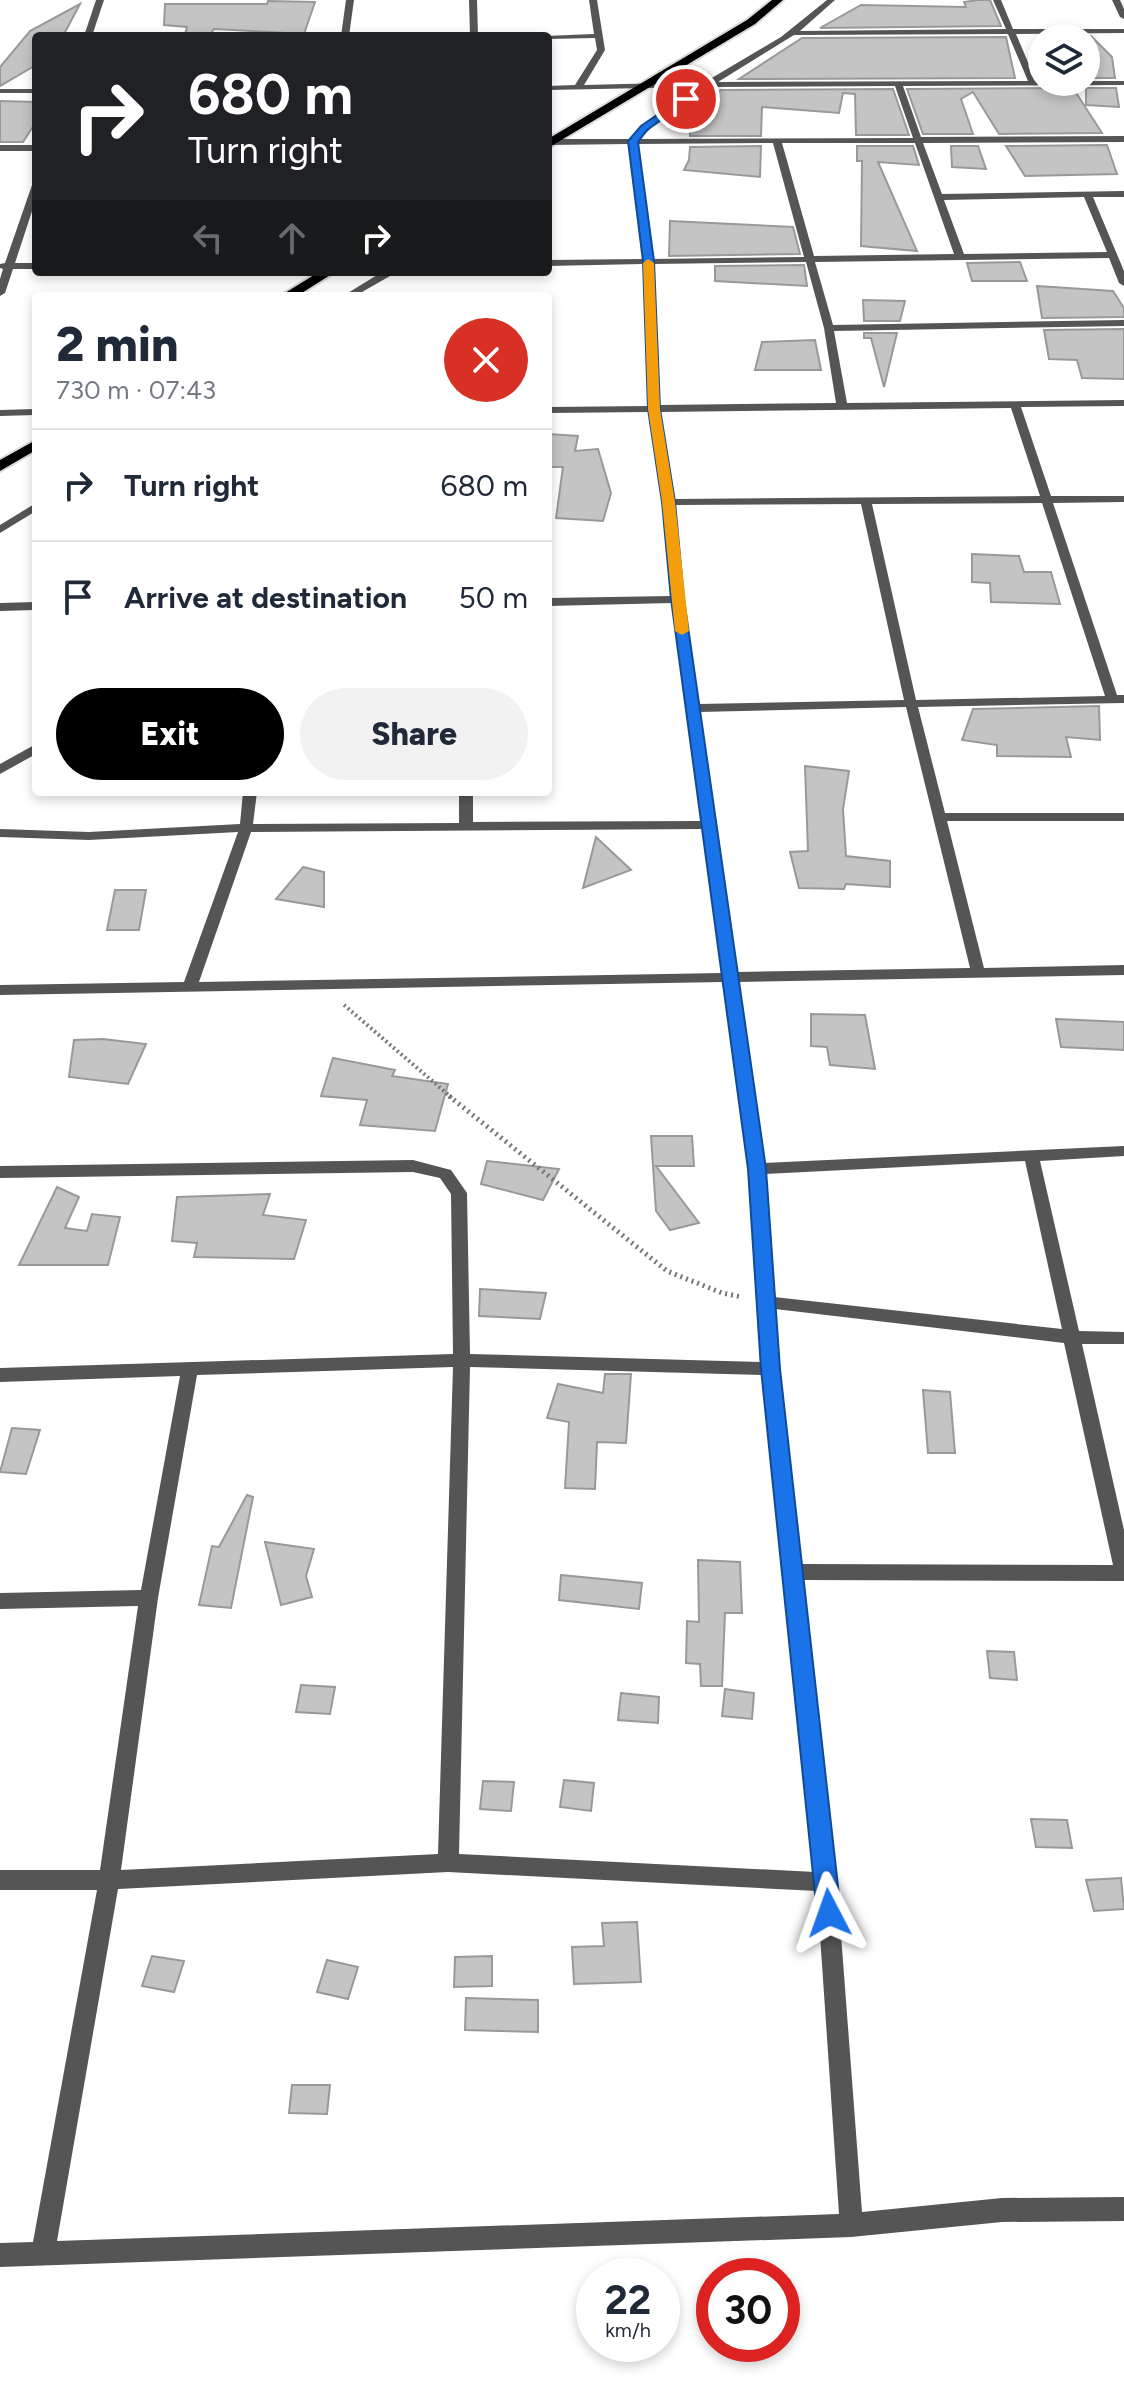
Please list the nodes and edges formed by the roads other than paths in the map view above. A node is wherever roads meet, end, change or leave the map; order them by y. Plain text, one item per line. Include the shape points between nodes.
1 (100, 0) edge
2 (350, 0) edge
3 (473, 0) edge
4 (593, 0) edge
5 (778, 0) edge
6 (831, 0) edge
7 (997, 0) edge
8 (1116, 0) edge
9 (1124, 17) edge
10 (1124, 31) edge
11 (89, 32) edge
12 (346, 32) edge
13 (474, 32) edge
14 (1012, 32) junction
15 (794, 33) junction
16 (596, 36) junction
17 (552, 37) edge
18 (1028, 72) edge
19 (1100, 83) edge
20 (1124, 83) edge
21 (711, 84) junction
22 (898, 84) junction
23 (1028, 84) edge
24 (647, 86) junction
25 (578, 87) junction
26 (552, 88) edge
27 (0, 91) edge
28 (32, 91) edge
29 (917, 139) junction
30 (1124, 139) edge
31 (552, 141) edge
32 (633, 141) junction
33 (777, 141) junction
34 (552, 143) edge
35 (0, 148) edge
36 (32, 148) edge
37 (1124, 194) edge
38 (32, 195) edge
39 (1088, 195) junction
40 (939, 197) junction
41 (1110, 255) junction
42 (960, 257) junction
43 (812, 260) junction
44 (648, 261) junction
45 (552, 263) edge
46 (5, 266) edge
47 (32, 266) edge
48 (322, 276) edge
49 (379, 276) edge
50 (1124, 283) edge
51 (294, 292) edge
52 (354, 292) edge
53 (0, 293) edge
54 (1124, 323) edge
55 (829, 328) junction
56 (1124, 403) edge
57 (1015, 405) junction
58 (842, 406) junction
59 (654, 409) junction
60 (552, 410) edge
61 (32, 412) edge
62 (0, 413) edge
63 (32, 446) edge
64 (0, 466) edge
65 (1124, 499) edge
66 (1047, 501) junction
67 (669, 502) junction
68 (866, 502) junction
69 (32, 509) edge
70 (0, 530) edge
71 (677, 599) junction
72 (552, 602) edge
73 (32, 606) edge
74 (0, 607) edge
75 (1118, 699) edge
76 (911, 704) junction
77 (694, 708) junction
78 (32, 750) edge
79 (0, 770) edge
80 (250, 796) edge
81 (466, 796) edge
82 (940, 817) junction
83 (1124, 817) edge
84 (707, 825) junction
85 (466, 826) junction
86 (246, 828) junction
87 (0, 833) edge
88 (1124, 970) edge
89 (978, 973) junction
90 (729, 977) junction
91 (190, 986) junction
92 (0, 990) edge
93 (1124, 1151) edge
94 (1031, 1155) junction
95 (757, 1169) junction
96 (0, 1172) edge
97 (766, 1302) junction
98 (1072, 1337) junction
99 (1124, 1338) edge
100 (462, 1360) junction
101 (770, 1369) junction
102 (189, 1371) junction
103 (0, 1375) edge
104 (794, 1572) junction
105 (1124, 1572) edge
106 (149, 1598) junction
107 (0, 1601) edge
108 (448, 1863) junction
109 (0, 1880) edge
110 (109, 1880) junction
111 (827, 1882) junction
112 (1124, 2209) edge
113 (851, 2225) junction
114 (43, 2254) junction
115 (0, 2255) edge

1 - 11 street
2 - 12 street
3 - 13 street
4 - 16 street
5 - 24 highway
6 - 15 street
7 - 14 street
8 - 9 street
10 - 14 street
14 - 15 street
14 - 18 street
15 - 21 street
16 - 17 street
16 - 25 street via 601,50
19 - 20 street
21 - 22 street
21 - 24 street
21 - 32 street via 644,128
22 - 23 street
22 - 29 street
24 - 25 street
24 - 31 highway
25 - 26 street
27 - 28 street
29 - 30 street
29 - 33 street
29 - 40 street
32 - 33 street
32 - 34 street
32 - 44 street
33 - 43 street
35 - 36 street
37 - 39 street
38 - 46 street
39 - 40 street
39 - 41 street
40 - 42 street
41 - 42 street
41 - 50 street
42 - 43 street
43 - 44 street
43 - 55 street
44 - 45 street
44 - 59 street
46 - 47 street
46 - 53 street
48 - 51 highway
49 - 52 street
54 - 55 street
55 - 58 street
56 - 57 street
57 - 58 street
57 - 66 street
58 - 59 street
59 - 60 street
59 - 67 street
61 - 62 street
63 - 64 highway
65 - 66 street
66 - 68 street
66 - 75 street
67 - 68 street
67 - 71 street
68 - 76 street
69 - 70 street
71 - 72 street
71 - 77 street
73 - 74 street
75 - 76 street
76 - 77 street
76 - 82 street
77 - 84 street
78 - 79 street
80 - 86 street
81 - 85 street
82 - 83 street
82 - 89 street
84 - 85 street
84 - 90 street
85 - 86 street
86 - 87 street via 89,836
86 - 91 street
88 - 89 street
89 - 90 street
90 - 91 street
90 - 95 street
91 - 92 street
93 - 94 street
94 - 95 street
94 - 98 street
95 - 97 street
96 - 100 street via 413,1166 445,1174 459,1193
97 - 98 street
97 - 101 street
98 - 99 street
98 - 105 street
100 - 101 street
100 - 102 street
100 - 108 street
101 - 104 street
102 - 103 street
102 - 106 street
104 - 105 street
104 - 111 street
106 - 107 street
106 - 110 street
108 - 110 street
108 - 111 street
109 - 110 street
110 - 114 street
111 - 113 street
112 - 113 street via 1002,2210
113 - 114 street
114 - 115 street

